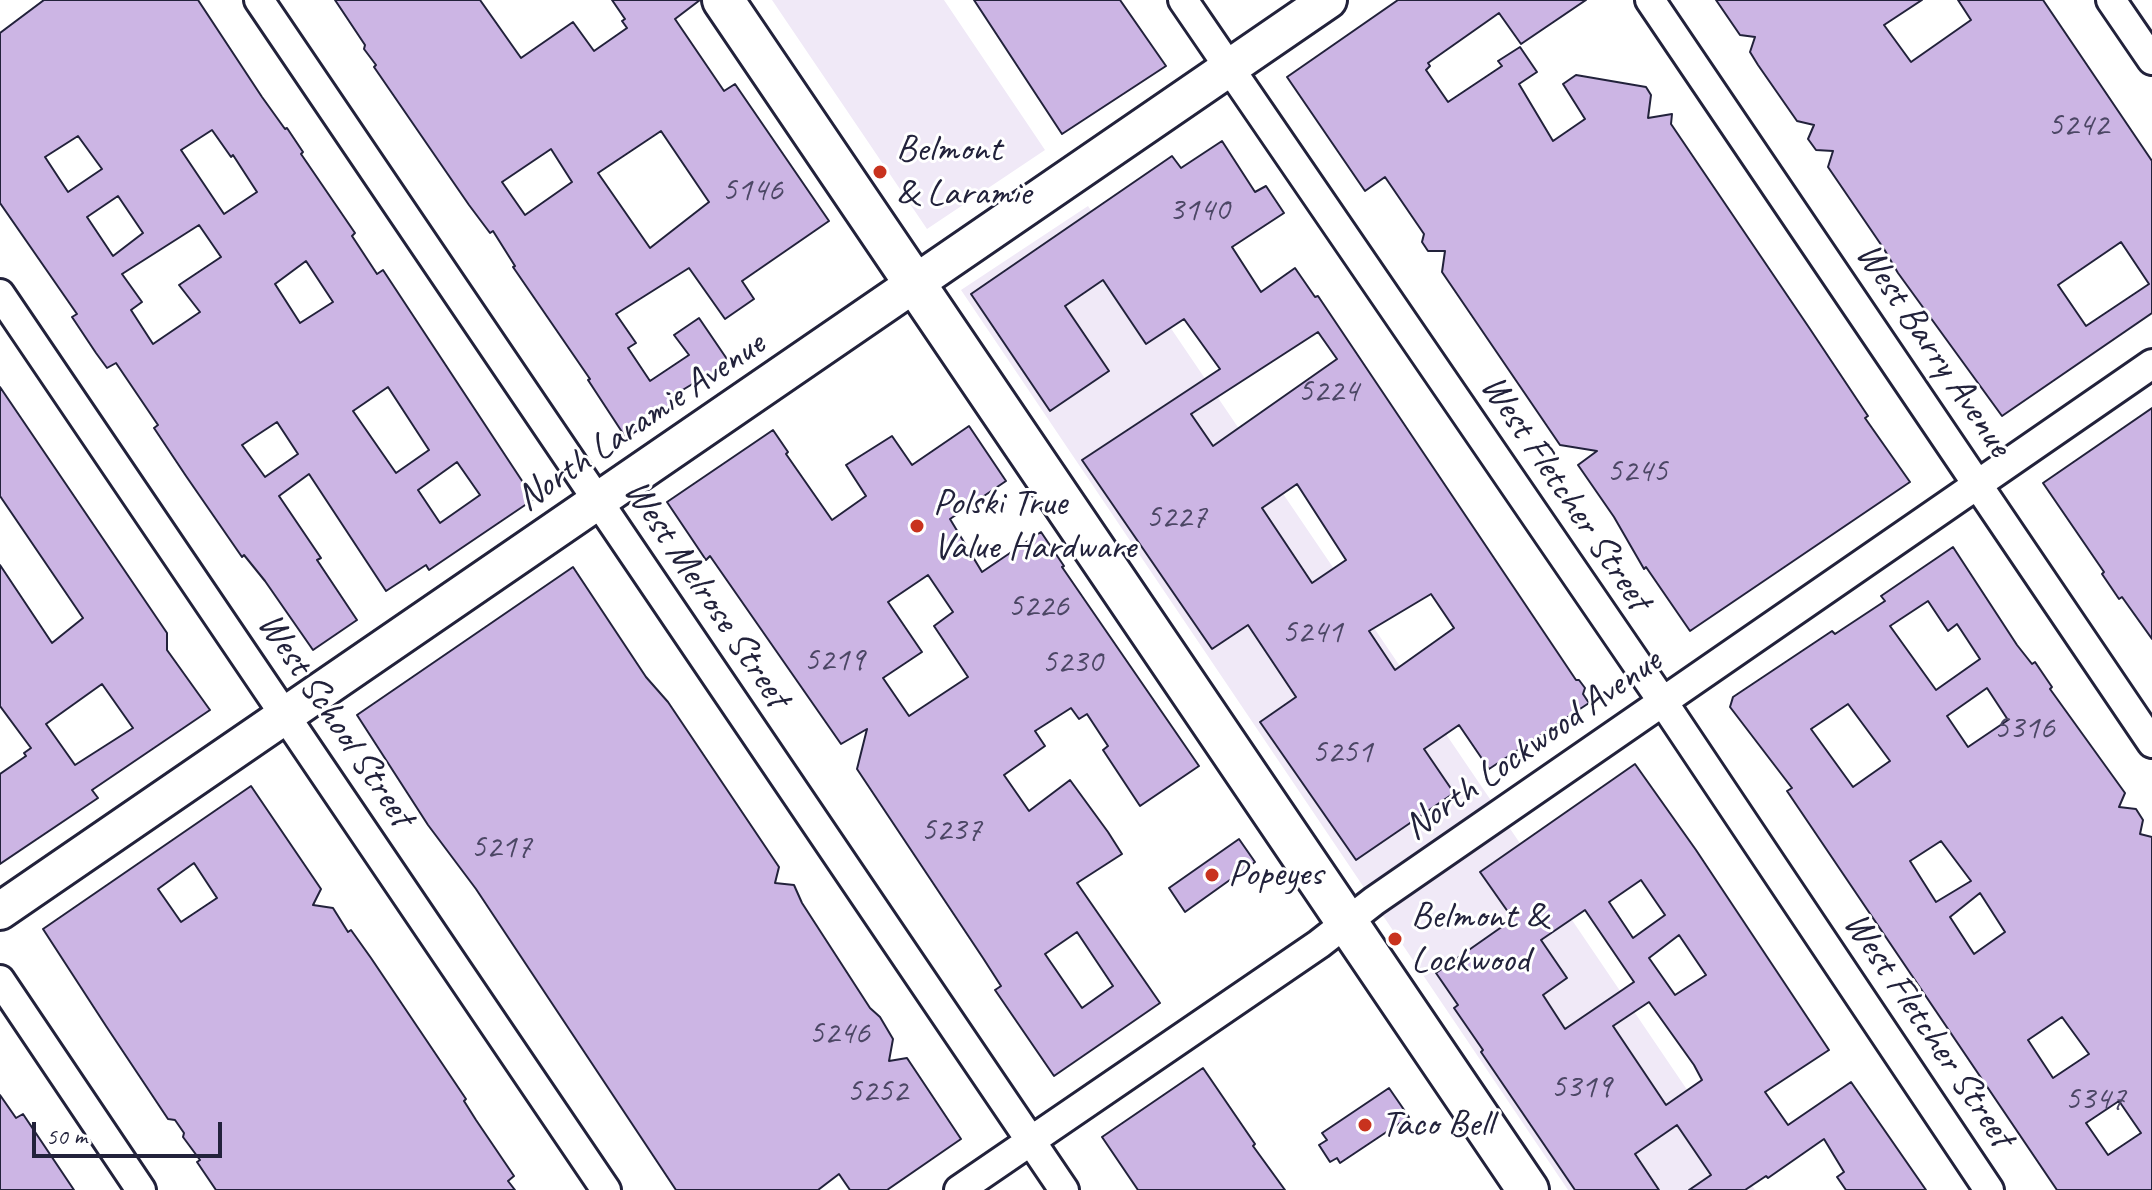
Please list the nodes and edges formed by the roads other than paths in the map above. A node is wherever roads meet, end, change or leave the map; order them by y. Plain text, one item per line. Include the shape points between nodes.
1 (259, 0) edge
2 (723, 0) edge
3 (1183, 0) edge
4 (1328, 0) edge
5 (1650, 0) edge
6 (2111, 0) edge
7 (2152, 60) edge
8 (1229, 68) junction
9 (915, 285) junction
10 (0, 294) edge
11 (2152, 364) edge
12 (1978, 484) junction
13 (599, 502) junction
14 (1663, 702) junction
15 (286, 715) junction
16 (2152, 743) edge
17 (0, 911) edge
18 (1346, 922) junction
19 (0, 980) edge
20 (1031, 1141) junction
21 (141, 1190) edge
22 (606, 1190) edge
23 (959, 1190) edge
24 (1064, 1190) edge
25 (1528, 1190) edge
26 (1989, 1190) edge

1 - 13 street, West Melrose Street
2 - 9 main road
3 - 8 street, West Fletcher Street
4 - 8 street, North Laramie Avenue
5 - 12 street, West Barry Avenue
6 - 7 street
8 - 9 street, North Laramie Avenue
8 - 14 street, West Fletcher Street
9 - 13 street, North Laramie Avenue
9 - 18 main road
10 - 15 street, West School Street
11 - 12 street, North Lockwood Avenue
12 - 14 street, North Lockwood Avenue
12 - 16 street, West Barry Avenue
13 - 15 street, North Laramie Avenue
13 - 20 street, West Melrose Street
14 - 18 street, North Lockwood Avenue
14 - 26 street, West Fletcher Street
15 - 17 street, North Laramie Avenue
15 - 22 street, West School Street
18 - 20 street, North Lockwood Avenue
18 - 25 main road
19 - 21 street
20 - 23 street, North Lockwood Avenue
20 - 24 street, West Melrose Street

